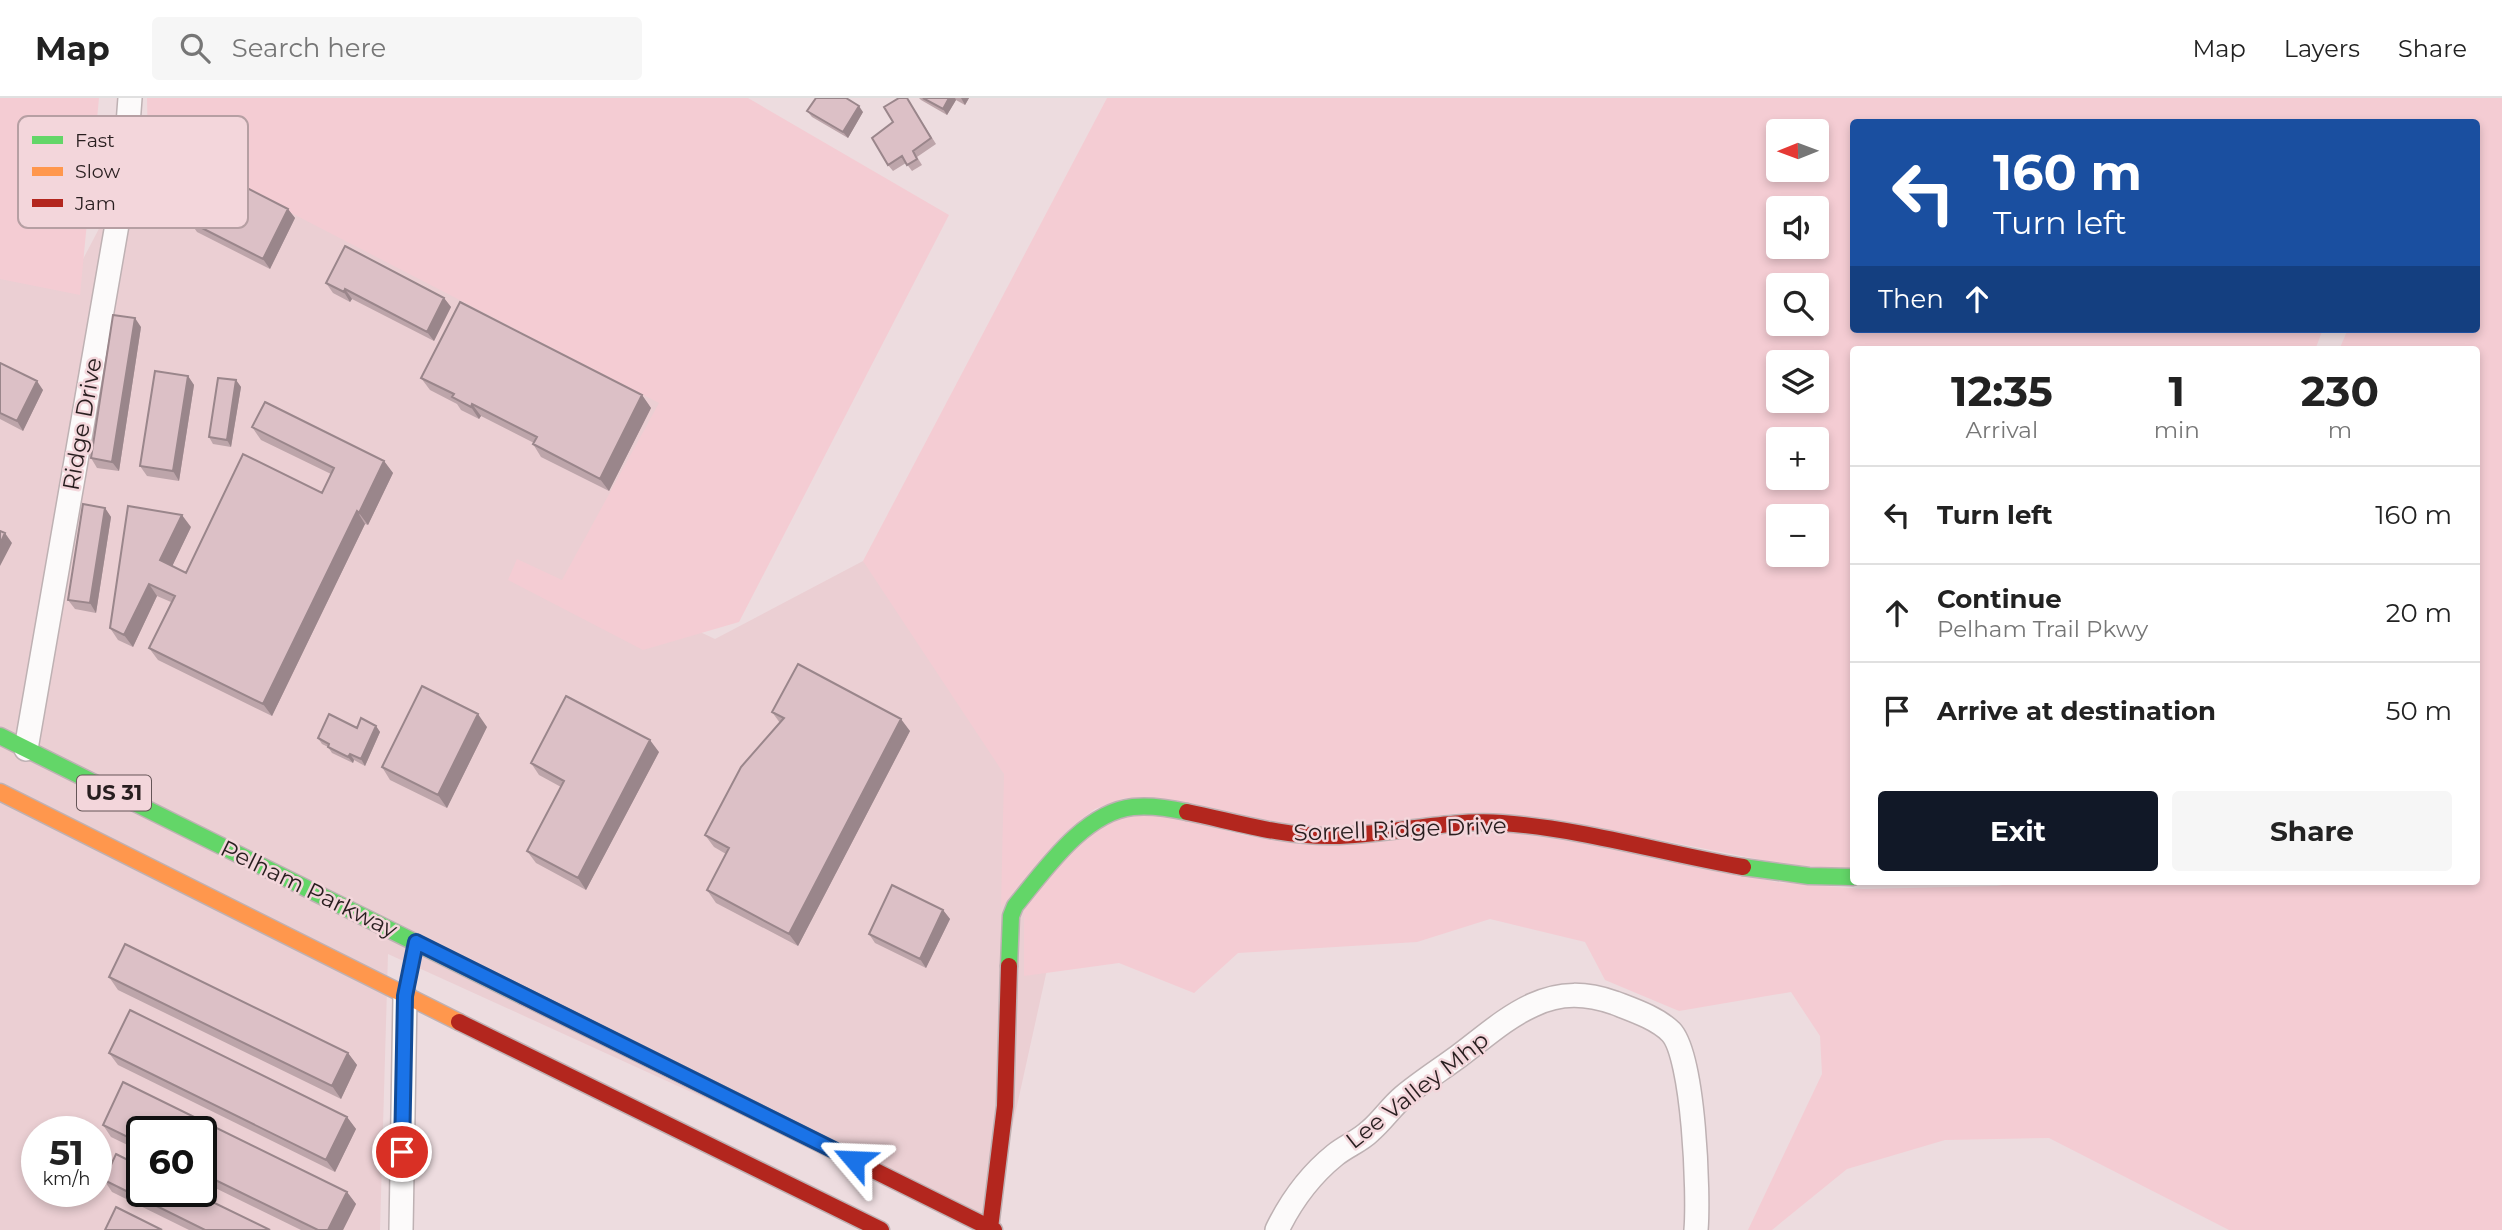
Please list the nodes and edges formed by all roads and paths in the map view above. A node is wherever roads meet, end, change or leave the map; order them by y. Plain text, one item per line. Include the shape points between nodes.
1 (130, 98) edge
2 (129, 116) edge
3 (116, 228) edge
4 (0, 736) edge
5 (26, 749) junction
6 (35, 772) dead end
7 (0, 792) edge
8 (43, 795) dead end
9 (52, 818) junction
10 (1850, 877) edge
11 (406, 989) junction
12 (991, 1229) edge
13 (401, 1230) edge
14 (881, 1230) edge
15 (1277, 1230) edge
16 (1696, 1230) edge

1 - 2 street, Ridge Drive
3 - 5 street, Ridge Drive
4 - 5 main road, Pelham Parkway / US 31
5 - 6 main road
5 - 12 main road, Pelham Parkway / US 31 via 415,949
7 - 9 main road, US 31
8 - 9 main road
9 - 11 main road, US 31
10 - 12 main road, Sorrell Ridge Drive via 1740,866 1547,827 1487,824 1314,836 1252,830 1150,806 1114,811 1078,833 1011,916 1005,1106
11 - 13 street
11 - 14 main road, US 31
15 - 16 street, Lee Valley Mhp via 1313,1175 1368,1133 1417,1086 1532,1005 1583,994 1646,1016 1676,1038 1691,1101

